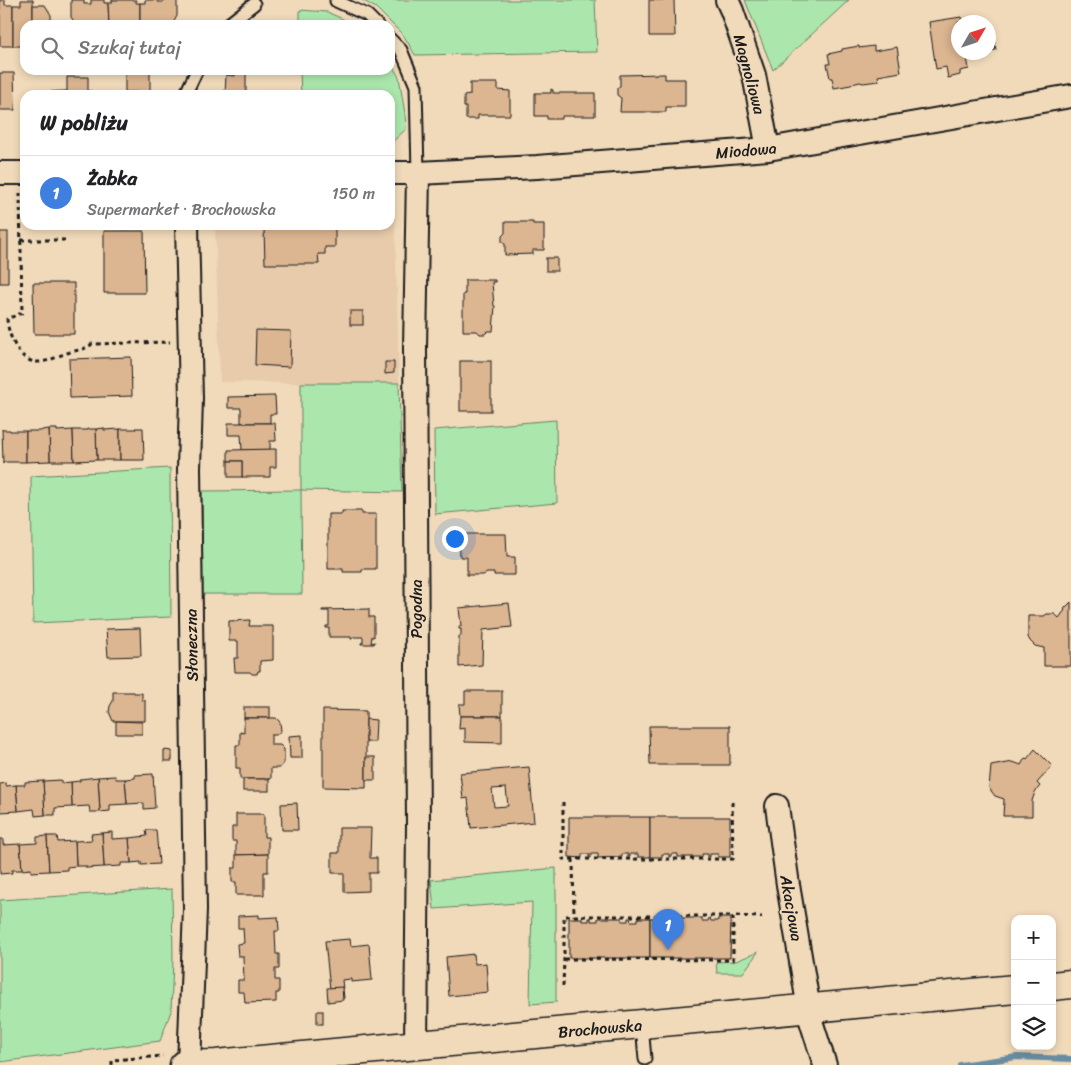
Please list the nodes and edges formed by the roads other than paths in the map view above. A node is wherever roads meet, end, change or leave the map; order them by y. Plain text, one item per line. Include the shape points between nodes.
1 (727, 0) edge
2 (336, 1) dead end
3 (254, 4) dead end
4 (233, 20) edge
5 (372, 20) edge
6 (395, 44) edge
7 (195, 75) edge
8 (187, 90) edge
9 (1071, 96) edge
10 (768, 149) junction
11 (0, 173) edge
12 (395, 173) edge
13 (418, 173) junction
14 (20, 181) edge
15 (187, 230) edge
16 (777, 806) dead end
17 (1071, 984) edge
18 (1056, 986) edge
19 (1011, 989) edge
20 (810, 1009) junction
21 (642, 1024) junction
22 (416, 1046) junction
23 (645, 1059) dead end
24 (184, 1065) edge
25 (189, 1065) edge
26 (825, 1065) edge

1 - 10 street, Magnoliowa via 754,75
2 - 5 lane
3 - 4 lane
6 - 13 lane via 401,50 416,86
7 - 8 lane
9 - 10 street, Miodowa
10 - 13 street, Miodowa
11 - 14 street
12 - 13 street, Miodowa
13 - 22 street, Pogodna via 415,348
15 - 25 street, Słoneczna via 195,909
16 - 20 street, Akacjowa
17 - 18 street
19 - 20 street, Brochowska
20 - 21 street, Brochowska
20 - 26 street, Akacjowa
21 - 22 street, Brochowska
21 - 23 lane
22 - 25 street, Brochowska
24 - 25 street, Brochowska

